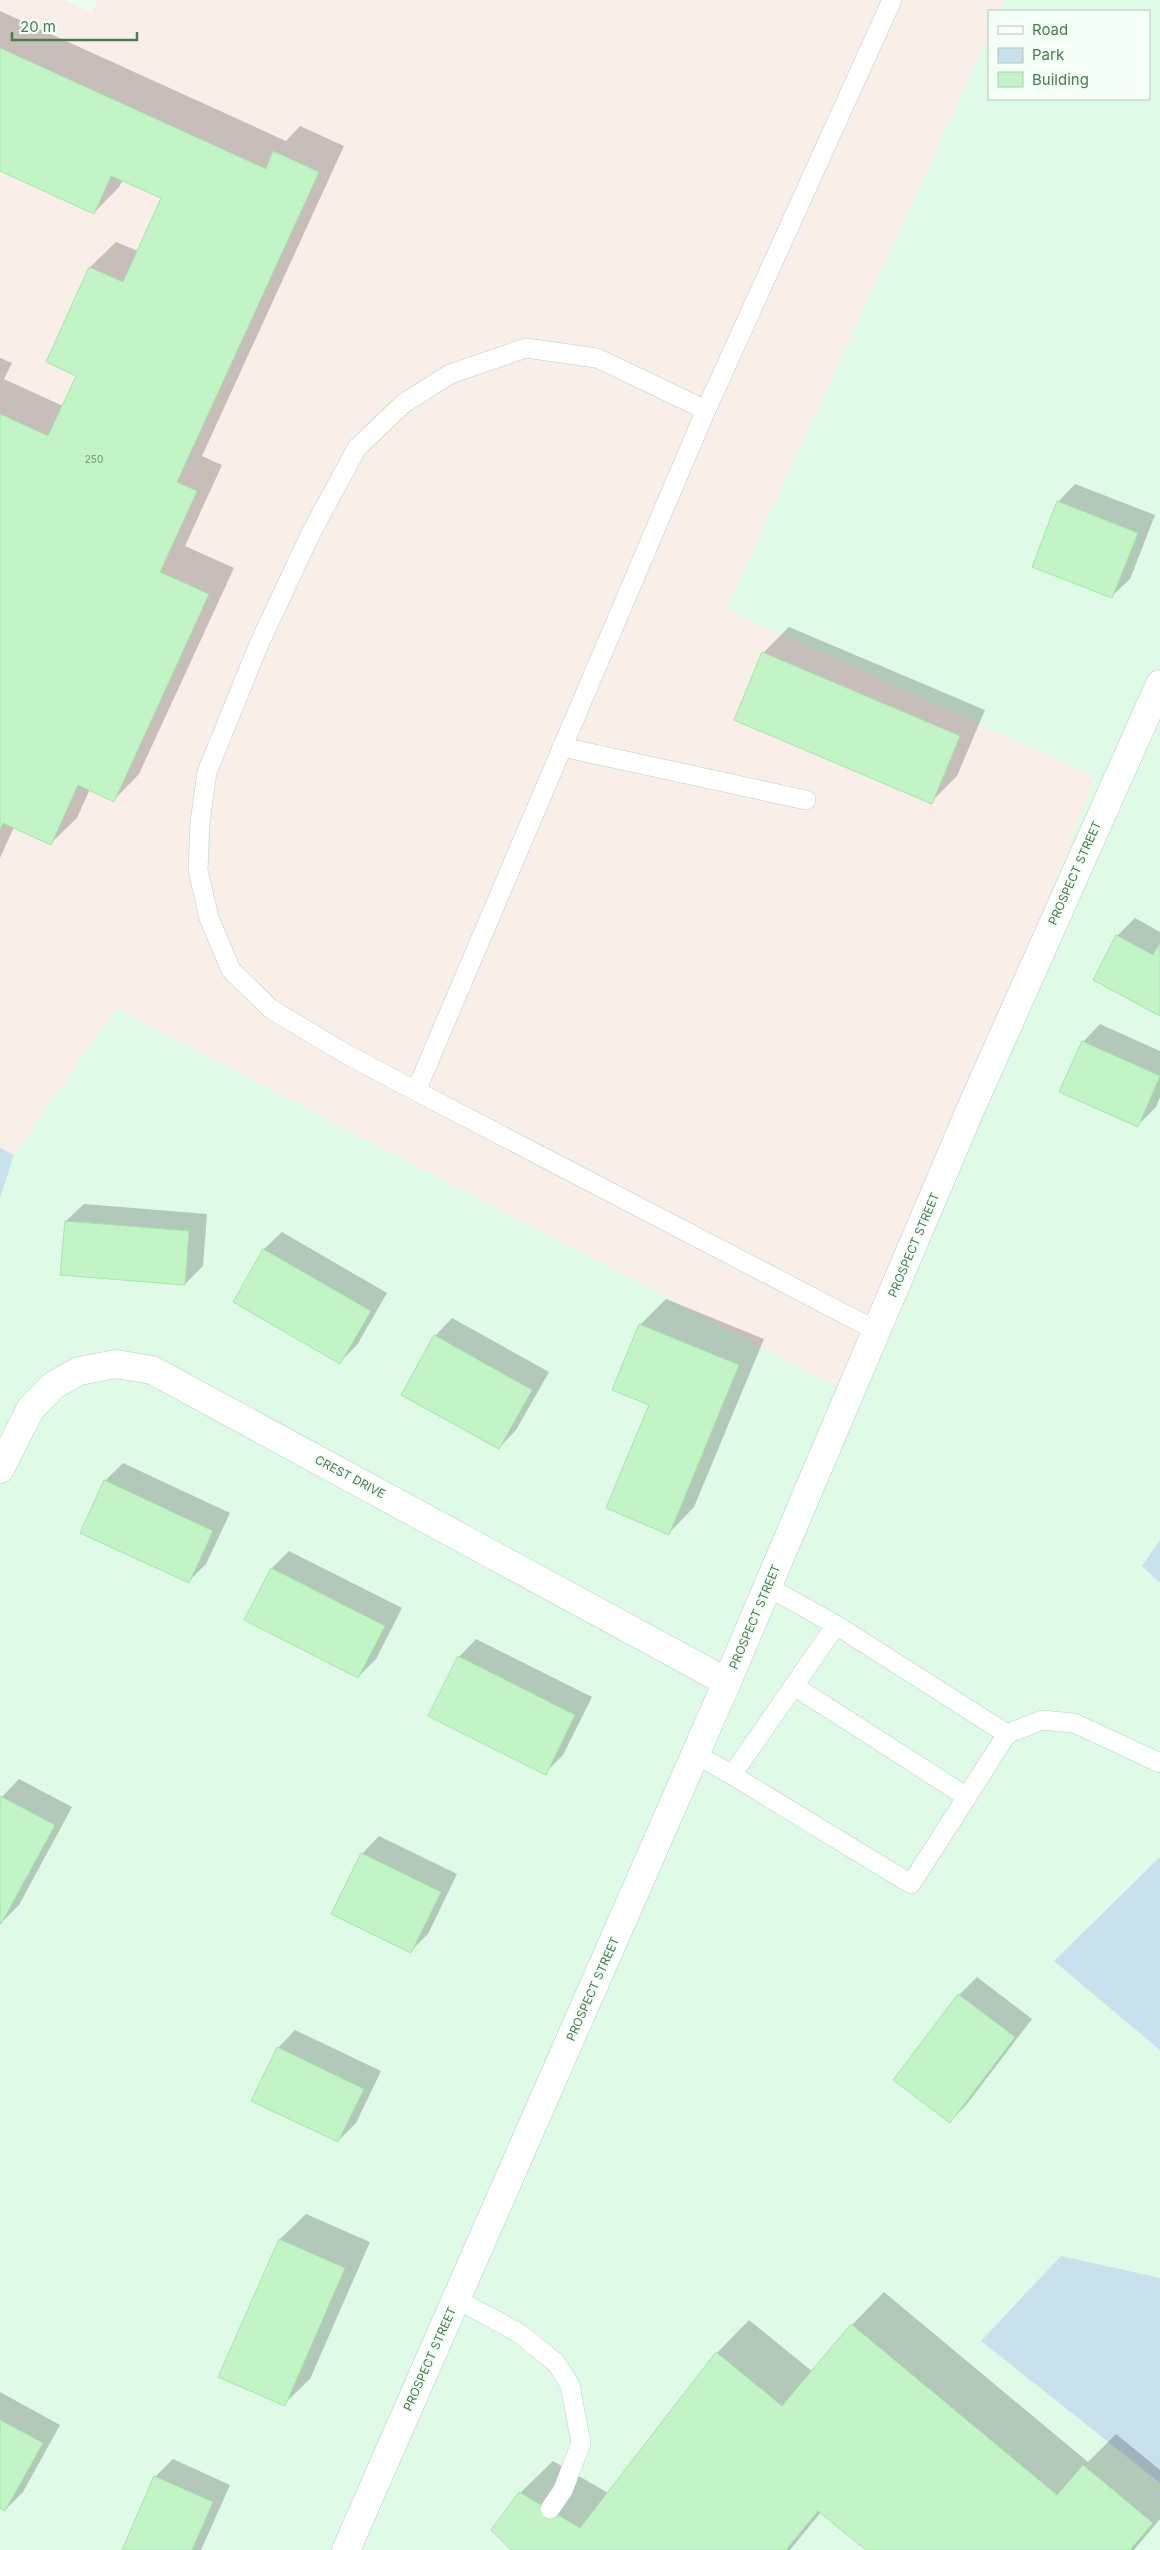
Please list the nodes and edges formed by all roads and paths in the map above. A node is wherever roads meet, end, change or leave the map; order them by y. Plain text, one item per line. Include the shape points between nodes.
1 (892, 0) edge
2 (706, 410) junction
3 (1160, 684) edge
4 (562, 747) junction
5 (806, 800) dead end
6 (416, 1091) junction
7 (877, 1331) junction
8 (0, 1470) edge
9 (768, 1587) junction
10 (836, 1625) junction
11 (727, 1682) junction
12 (794, 1686) junction
13 (1007, 1734) junction
14 (696, 1754) junction
15 (1160, 1763) edge
16 (732, 1775) junction
17 (967, 1797) junction
18 (456, 2299) junction
19 (550, 2509) dead end
20 (350, 2549) edge

1 - 2 lane
2 - 4 lane
2 - 6 lane via 597,358 526,348 450,374 403,404 357,448 312,531 259,644 207,772 198,870 209,918 231,970 271,1010
3 - 7 main road, PROSPECT STREET via 975,1099
4 - 5 lane
4 - 6 lane
6 - 7 lane
7 - 9 main road, PROSPECT STREET
8 - 11 main road, CREST DRIVE via 31,1408 54,1385 79,1371 116,1364 152,1370
9 - 10 lane
9 - 11 main road, PROSPECT STREET
10 - 12 lane
10 - 13 lane
11 - 14 main road, PROSPECT STREET
12 - 16 lane
12 - 17 lane
13 - 15 lane via 1042,1720 1074,1723
13 - 17 lane
14 - 16 lane
14 - 18 main road, PROSPECT STREET
16 - 17 lane via 911,1884
18 - 19 lane via 519,2333 556,2363 570,2385 581,2443 563,2490
18 - 20 main road, PROSPECT STREET

